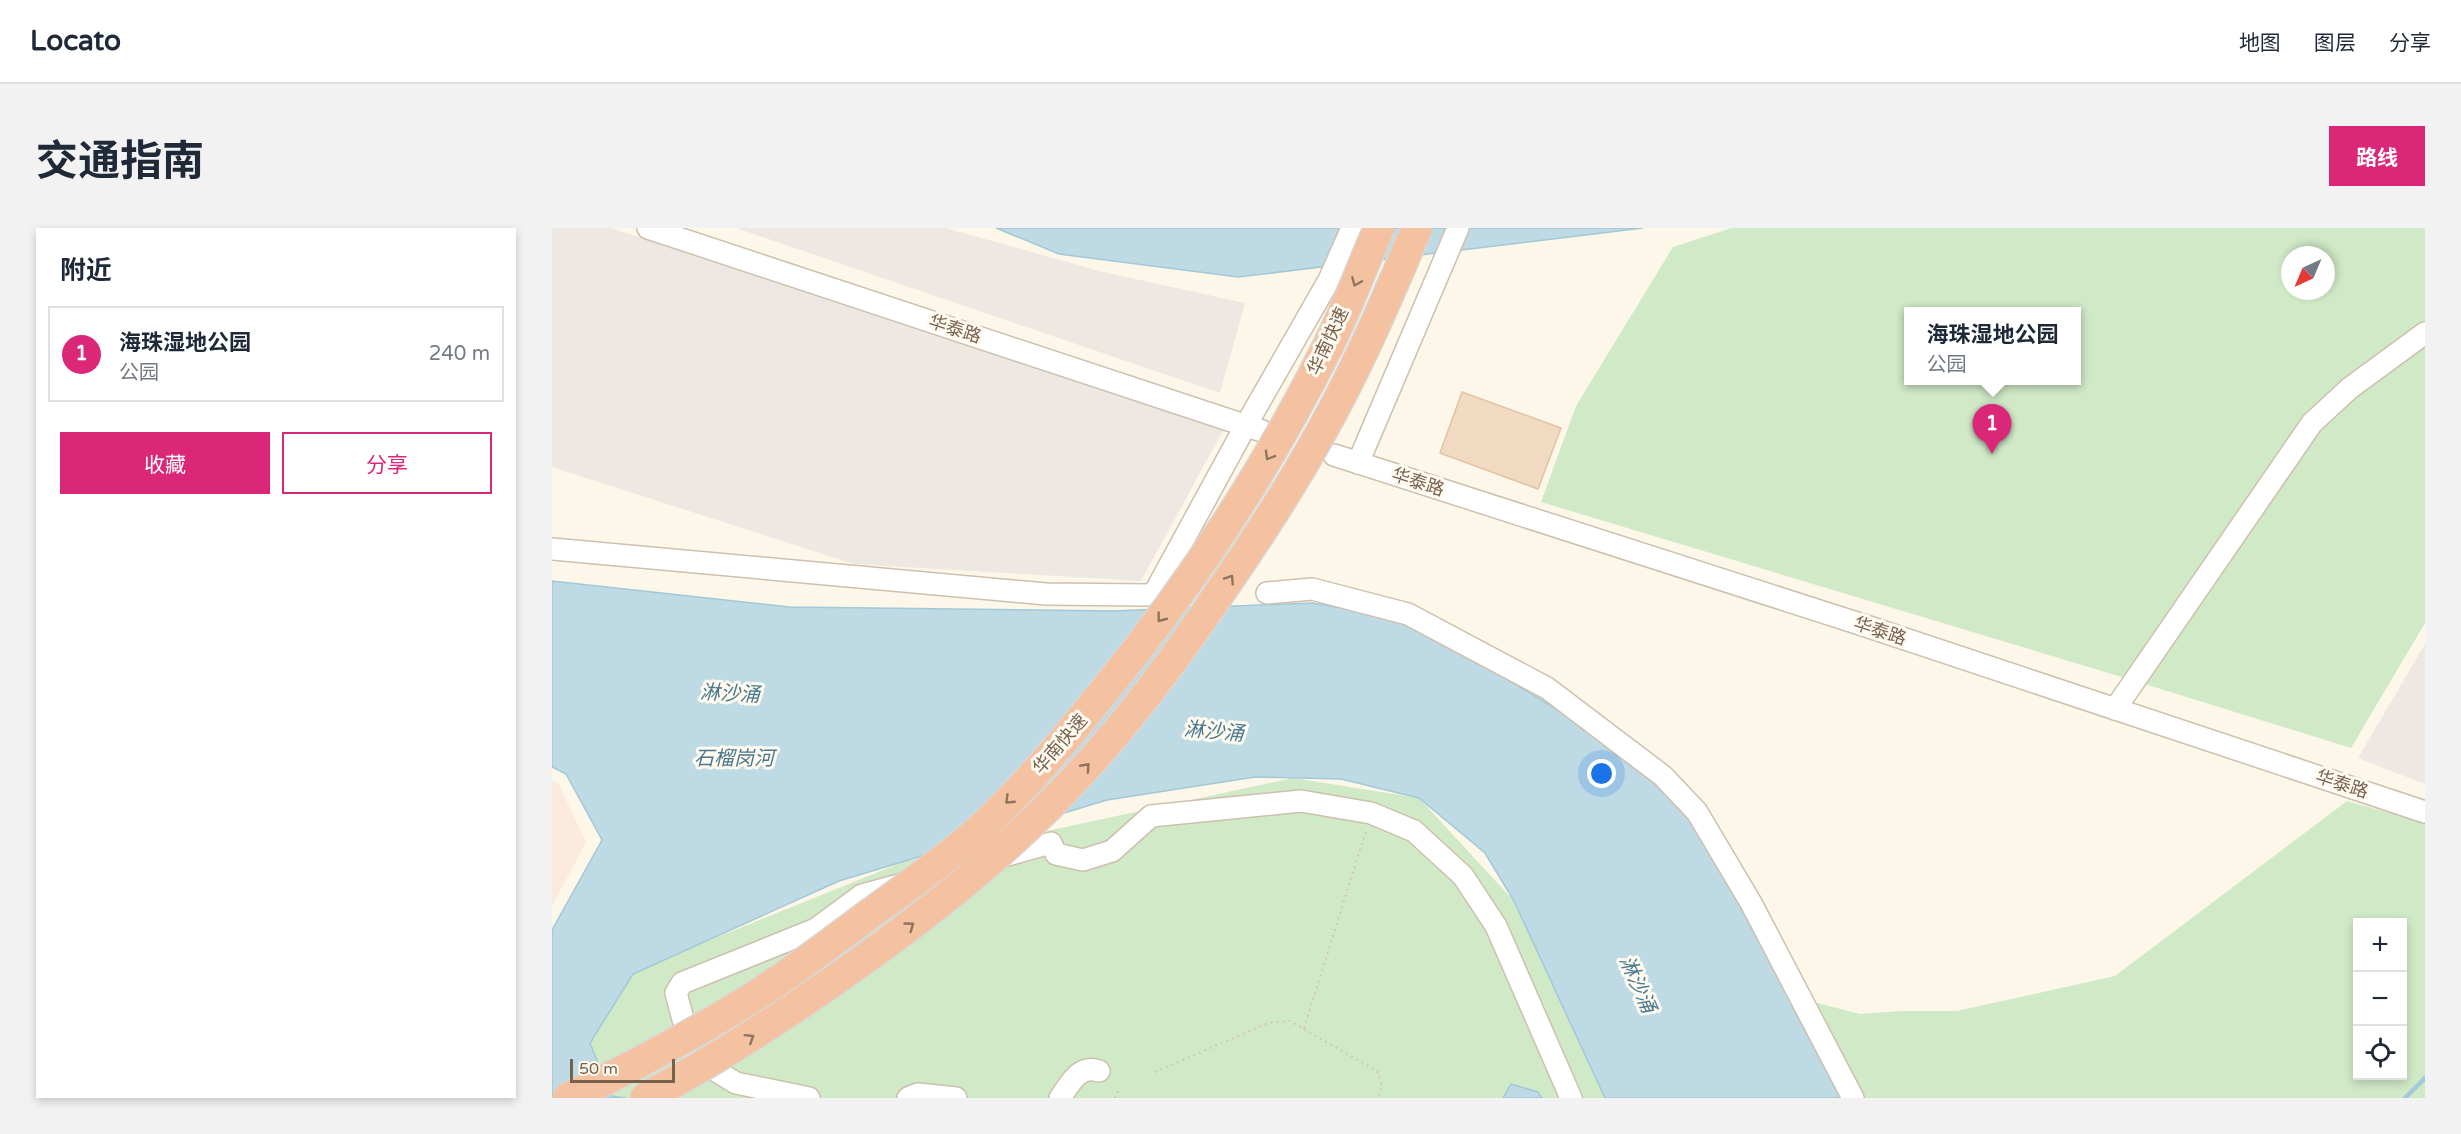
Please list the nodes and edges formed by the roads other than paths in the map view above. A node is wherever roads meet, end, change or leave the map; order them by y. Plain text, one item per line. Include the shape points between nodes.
1 (648, 228) edge
2 (1352, 228) edge
3 (1379, 228) edge
4 (1417, 228) edge
5 (1458, 228) edge
6 (2425, 333) edge
7 (1254, 428) junction
8 (1335, 455) dead end
9 (1358, 463) junction
10 (552, 549) edge
11 (1267, 593) dead end
12 (2115, 709) junction
13 (2425, 812) edge
14 (1099, 1071) dead end
15 (568, 1098) edge
16 (645, 1098) edge
17 (809, 1098) edge
18 (908, 1098) edge
19 (956, 1098) edge
20 (1060, 1098) edge
21 (1571, 1098) edge
22 (1853, 1098) edge

1 - 7 street, 华泰路
2 - 7 street
3 -> 15 highway, 华南快速, bridge via 1329,344 1225,530 1136,653 1021,788 977,831 914,882 768,988 694,1033
16 -> 4 highway, 华南快速, bridge via 764,1029 920,920 986,865 1088,765 1193,633 1277,508 1359,360
5 - 9 street
6 - 12 street via 2350,388 2312,423
7 - 10 street via 1155,592 1149,595 1046,594
8 - 9 street, 华泰路
9 - 12 street, 华泰路
11 - 22 street via 1312,589 1408,614 1547,688 1663,776 1697,812 1751,903
12 - 13 street, 华泰路
14 - 20 street via 1081,1070
17 - 21 street via 736,1083 693,1057 676,993 682,983 816,929 862,895 1051,843 1056,854 1083,861 1112,851 1151,816 1301,801 1371,813 1414,831 1463,876 1496,926
18 - 19 street via 918,1094

